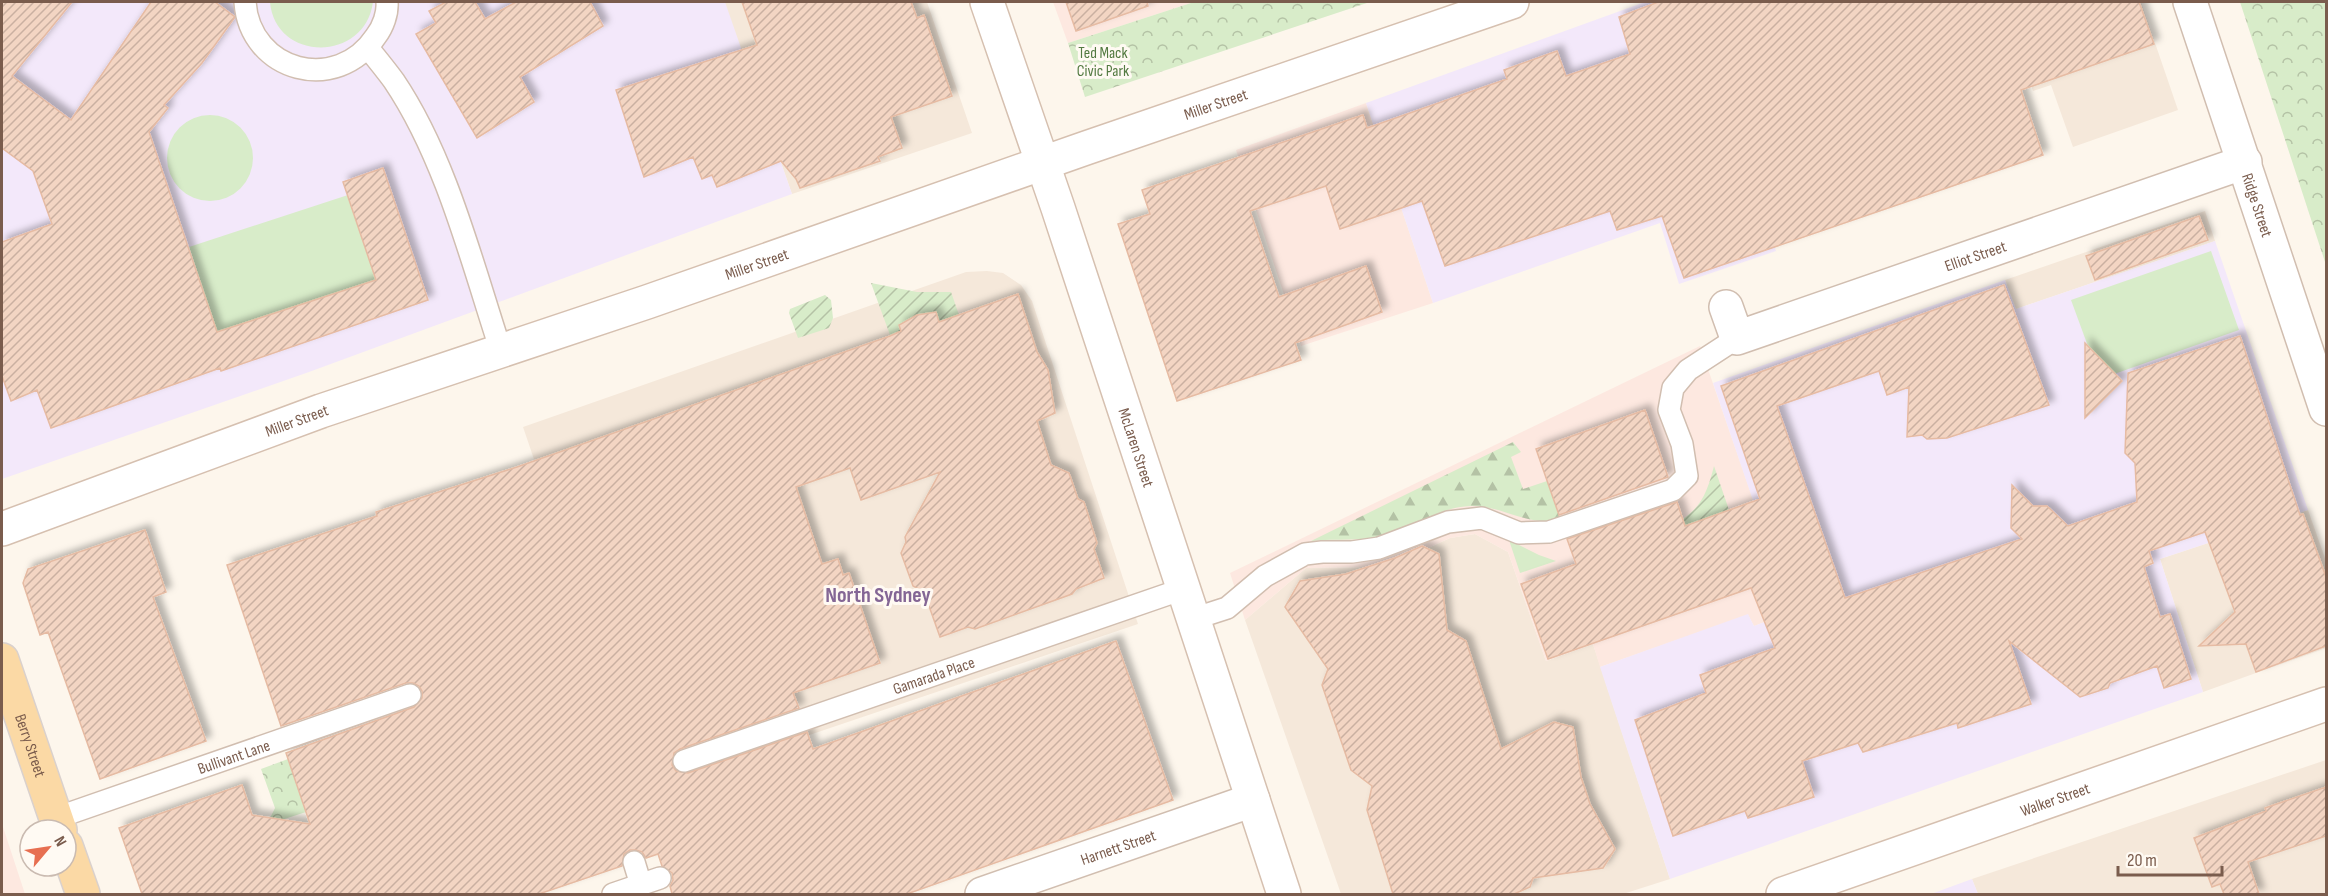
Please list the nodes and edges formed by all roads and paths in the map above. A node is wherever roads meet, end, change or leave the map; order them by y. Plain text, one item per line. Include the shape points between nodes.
1 (245, 2) edge
2 (387, 2) edge
3 (987, 2) edge
4 (1512, 2) edge
5 (2190, 2) edge
6 (368, 48) junction
7 (2246, 162) junction
8 (1043, 163) junction
9 (1726, 307) dead end
10 (1737, 338) junction
11 (501, 351) junction
12 (2326, 410) edge
13 (2, 529) edge
14 (1183, 589) junction
15 (1193, 619) junction
16 (2, 660) edge
17 (410, 695) dead end
18 (2326, 704) edge
19 (684, 761) dead end
20 (1253, 800) junction
21 (56, 818) edge
22 (78, 825) edge
23 (634, 862) dead end
24 (77, 878) edge
25 (83, 894) edge
26 (613, 894) edge
27 (982, 894) edge
28 (1284, 894) edge
29 (1784, 894) edge

1 - 6 lane via 251,27 264,47 282,62 304,70 328,70 350,62
2 - 6 lane via 381,29
3 - 8 street, McLaren Street
4 - 8 street, Miller Street
5 - 7 street, Ridge Street
6 - 11 lane via 394,82 425,138 455,209
7 - 10 street, Elliot Street
7 - 12 street, Ridge Street
8 - 11 street, Miller Street
8 - 14 street, McLaren Street
9 - 10 street
10 - 15 lane via 1688,370 1672,388 1669,410 1682,444 1688,476 1673,490 1549,532 1519,533 1482,518 1448,522 1379,548 1305,554 1265,576 1227,608
11 - 13 street, Miller Street via 321,411
14 - 15 street, McLaren Street
14 - 19 lane, Gamarada Place
15 - 20 street, McLaren Street
16 - 21 main road, Berry Street
17 - 22 lane, Bullivant Lane
18 - 29 street, Walker Street
20 - 27 street, Harnett Street
20 - 28 street, McLaren Street
23 - 26 lane via 651,881
24 - 25 main road, Berry Street

